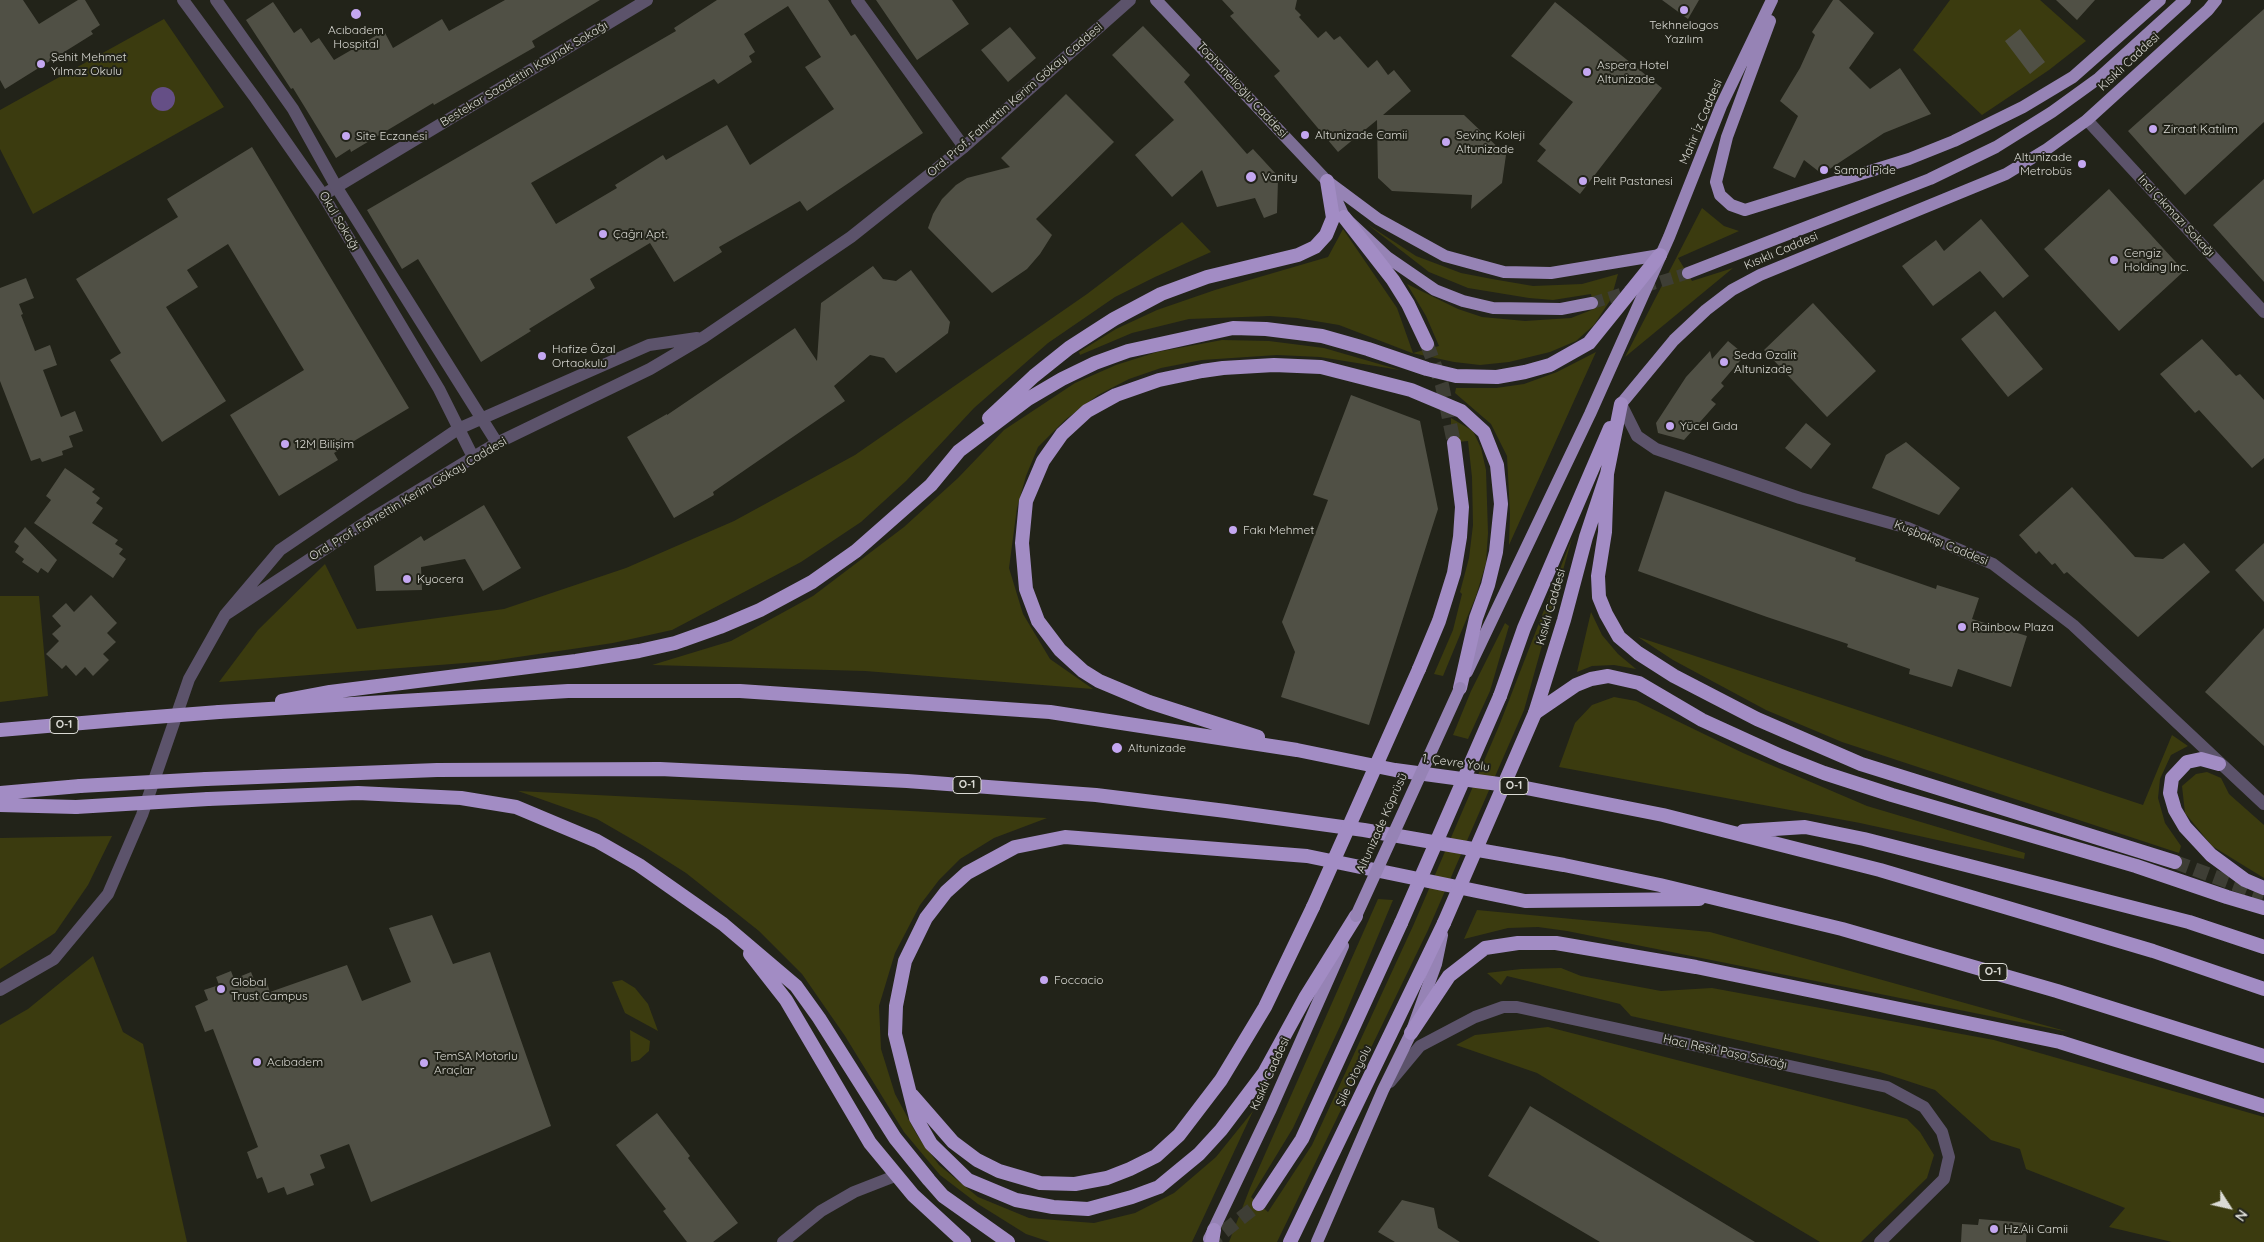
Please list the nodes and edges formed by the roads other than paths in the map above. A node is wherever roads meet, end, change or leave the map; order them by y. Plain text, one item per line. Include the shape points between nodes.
1 (183, 0) edge
2 (216, 0) edge
3 (647, 0) edge
4 (858, 0) edge
5 (1130, 0) edge
6 (1156, 0) edge
7 (1772, 0) edge
8 (1778, 0) edge
9 (2160, 0) edge
10 (2185, 0) edge
11 (2216, 0) edge
12 (2087, 120) junction
13 (964, 147) junction
14 (1327, 181) junction
15 (337, 188) junction
16 (323, 195) junction
17 (1344, 217) junction
18 (1660, 255) junction
19 (1688, 273) tunnel mouth
20 (1592, 302) tunnel mouth
21 (2264, 312) edge
22 (704, 337) junction
23 (1426, 344) tunnel mouth
24 (1621, 404) junction
25 (482, 417) junction
26 (458, 429) junction
27 (497, 443) junction
28 (1454, 443) tunnel mouth
29 (959, 451) junction
30 (473, 457) junction
31 (1606, 474) junction
32 (225, 615) junction
33 (1460, 688) junction
34 (219, 712) junction
35 (1535, 713) junction
36 (0, 730) edge
37 (1297, 750) junction
38 (2219, 764) junction
39 (0, 793) edge
40 (2264, 804) edge
41 (0, 805) edge
42 (1730, 831) junction
43 (2175, 862) tunnel mouth
44 (2264, 888) edge
45 (1720, 899) junction
46 (2264, 908) edge
47 (1356, 916) junction
48 (1444, 923) junction
49 (723, 924) junction
50 (2264, 947) edge
51 (2264, 989) edge
52 (0, 990) edge
53 (1411, 1033) junction
54 (2264, 1056) edge
55 (909, 1090) junction
56 (1383, 1090) junction
57 (2264, 1106) edge
58 (895, 1176) junction
59 (1260, 1204) tunnel mouth
60 (988, 1227) junction
61 (1211, 1238) edge
62 (783, 1242) edge
63 (964, 1242) edge
64 (1008, 1242) edge
65 (1015, 1242) edge
66 (1290, 1242) edge
67 (1317, 1242) edge
68 (1880, 1242) edge

1 - 16 street, Okul Sokağı
2 - 15 street via 293,109
3 - 15 street, Bestekar Saadettin Kaynak Sokağı
4 - 13 street
5 - 13 street, Ord. Prof. Fahrettin Kerim Gökay Caddesi
6 - 14 main road, Tophanelioğlu Caddesi
7 - 18 main road, Mahir İz Caddesi via 1722,106
8 - 9 main road via 1727,137 1716,182 1720,195 1731,205 1745,210 1909,160 2023,107 2073,77
10 - 19 main road via 2099,78 1996,146 1930,179
11 - 12 main road, Kısıklı Caddesi
12 - 21 street, İnci Çıkmazı Sokağı
12 - 24 main road, Kısıklı Caddesi via 2006,174 1760,275 1732,290 1674,340
13 - 22 street, Ord. Prof. Fahrettin Kerim Gökay Caddesi via 851,237
14 - 17 main road
14 - 18 main road via 1378,219 1445,256 1504,272 1551,273
14 - 29 highway via 1333,218 1326,235 1315,247 1298,255 1207,277 1161,294 1114,319 1034,376
15 - 16 street, Bestekar Saadettin Kaynak Sokağı
15 - 25 street
16 - 26 street, Okul Sokağı via 439,389
17 - 20 main road via 1387,257 1435,290 1463,301 1493,308 1530,310 1561,310
17 - 23 highway via 1393,280
18 - 29 highway via 1589,343 1550,365 1525,372 1497,377 1456,376 1322,336 1233,328 1159,342 1095,363 1028,399
18 - 33 main road via 1590,414
22 - 25 street, Ord. Prof. Fahrettin Kerim Gökay Caddesi via 649,345
22 - 27 street, Ord. Prof. Fahrettin Kerim Gökay Caddesi via 650,369
24 - 31 highway, Kısıklı Caddesi
24 - 38 street, Kuşbakışı Caddesi via 1637,436 1656,449 1800,498 1908,528 1993,564 2073,625
24 - 59 highway, bridge via 1524,628 1500,696 1401,922 1302,1139
25 - 26 street, Ord. Prof. Fahrettin Kerim Gökay Caddesi
25 - 27 street
26 - 30 street, Okul Sokağı
26 - 32 street, Ord. Prof. Fahrettin Kerim Gökay Caddesi via 280,550
27 - 30 street, Ord. Prof. Fahrettin Kerim Gökay Caddesi
28 - 55 highway, bridge via 1462,507 1460,537 1454,573 1419,669 1265,1007 1221,1080 1179,1136 1156,1156 1107,1178 1075,1184 1040,1183 999,1171 977,1160 953,1142
29 - 34 highway via 931,486 856,551 812,582 760,610 675,643 576,661 330,692
30 - 32 street, Ord. Prof. Fahrettin Kerim Gökay Caddesi via 366,522
31 - 35 highway, Kısıklı Caddesi
31 - 43 highway via 1599,597 1619,638 1638,653 1674,676 1757,719 1861,764
32 - 52 street, Ord. Prof. Fahrettin Kerim Gökay Caddesi via 189,679 142,815 108,894 54,959
33 - 37 highway via 1496,552 1500,504 1497,465 1484,432 1462,411 1411,390 1321,367 1274,365 1202,371 1158,380 1116,394 1087,411 1062,434 1044,461 1026,501 1022,543 1026,589 1038,621 1060,650 1099,681 1149,702
33 - 47 main road, Altunizade Köprüsü, bridge
34 - 36 highway, O-1, bridge
34 - 37 highway, O-1 via 568,691 740,691 1050,712
35 - 46 highway via 1590,679 1608,676 1639,683 1702,720 1824,774 2136,866
35 - 48 highway, bridge
37 - 42 highway, 1. Çevre Yolu / O-1 via 1395,770 1521,787
38 - 40 street, Kuşbakışı Caddesi
38 - 44 highway via 2201,758 2187,762 2172,778 2170,793 2175,810 2185,827 2211,855 2244,880
39 - 45 highway, O-1, bridge via 206,779 437,770 660,769 907,781 1096,795 1364,830 1564,865
41 - 49 highway, bridge via 76,807 358,793 461,798 516,808 597,841 631,860
42 - 50 highway via 1804,827 1864,839 2189,922
42 - 51 highway, O-1 via 1926,884 2153,951
45 - 54 highway, O-1 via 1860,934
45 - 55 highway via 1524,901 1308,856 1089,838 1041,840 1015,847 967,873 946,892 926,918 905,961 896,1006 895,1034
47 - 55 highway via 1305,998 1264,1073 1199,1154 1159,1187 1088,1208 1053,1207 1016,1200 968,1180 931,1144 916,1118
47 - 61 main road, Kısıklı Caddesi
48 - 53 main road via 1436,964
48 - 66 highway, Şile Otoyolu
49 - 58 highway via 786,1000 847,1108
49 - 60 highway via 796,986 895,1138 943,1196
53 - 56 main road
53 - 57 highway via 1449,976 1485,948 1556,943 1696,967 2060,1042
56 - 67 main road
56 - 68 street, Hacı Reşit Paşa Sokağı via 1420,1046 1475,1017 1503,1007 1517,1007 1887,1088 1924,1107 1942,1132 1949,1157 1944,1179
58 - 62 street via 854,1192 821,1211
58 - 63 highway
60 - 64 highway
60 - 65 highway

